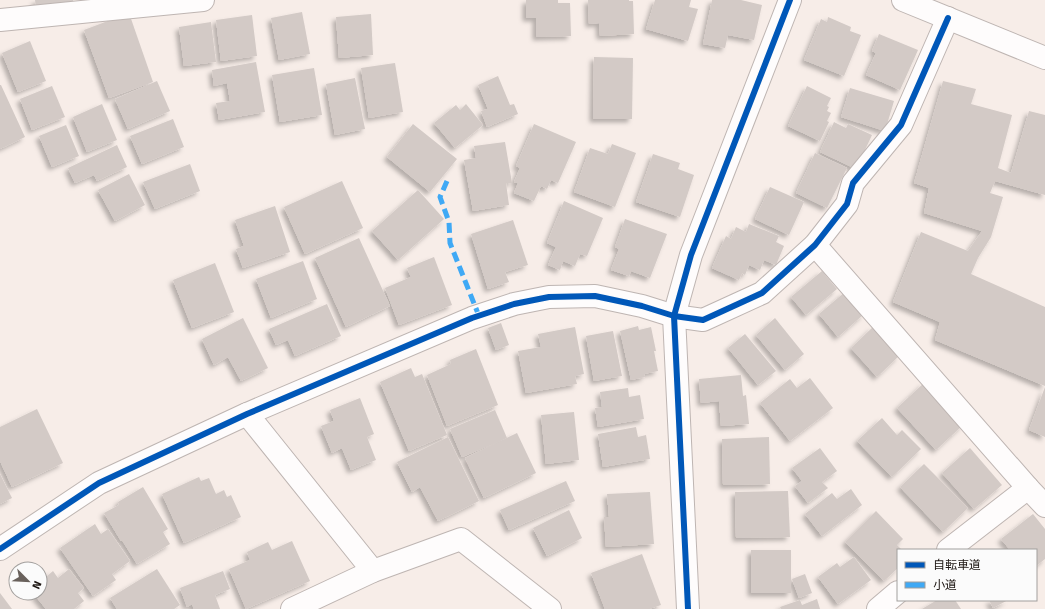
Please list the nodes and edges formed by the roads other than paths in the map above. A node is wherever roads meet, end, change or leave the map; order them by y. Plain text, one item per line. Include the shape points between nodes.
1 (203, 0) edge
2 (790, 0) edge
3 (903, 0) edge
4 (948, 18) junction
5 (0, 20) edge
6 (1045, 58) edge
7 (814, 245) junction
8 (674, 316) junction
9 (247, 414) junction
10 (1028, 488) junction
11 (1045, 506) edge
12 (0, 548) edge
13 (949, 549) edge
14 (373, 571) junction
15 (897, 593) edge
16 (292, 609) edge
17 (550, 609) edge
18 (688, 609) edge
19 (878, 609) edge

1 - 5 street
2 - 8 street via 691,255
3 - 4 street
4 - 6 street
4 - 7 street via 901,125 853,184 847,204
7 - 8 street via 762,293 703,320
7 - 10 street
8 - 9 street via 595,296 549,297 514,304 466,320
8 - 18 street
9 - 12 street via 99,483
9 - 14 street
10 - 11 street
10 - 13 street
14 - 16 street
14 - 17 street via 461,539
15 - 19 street

